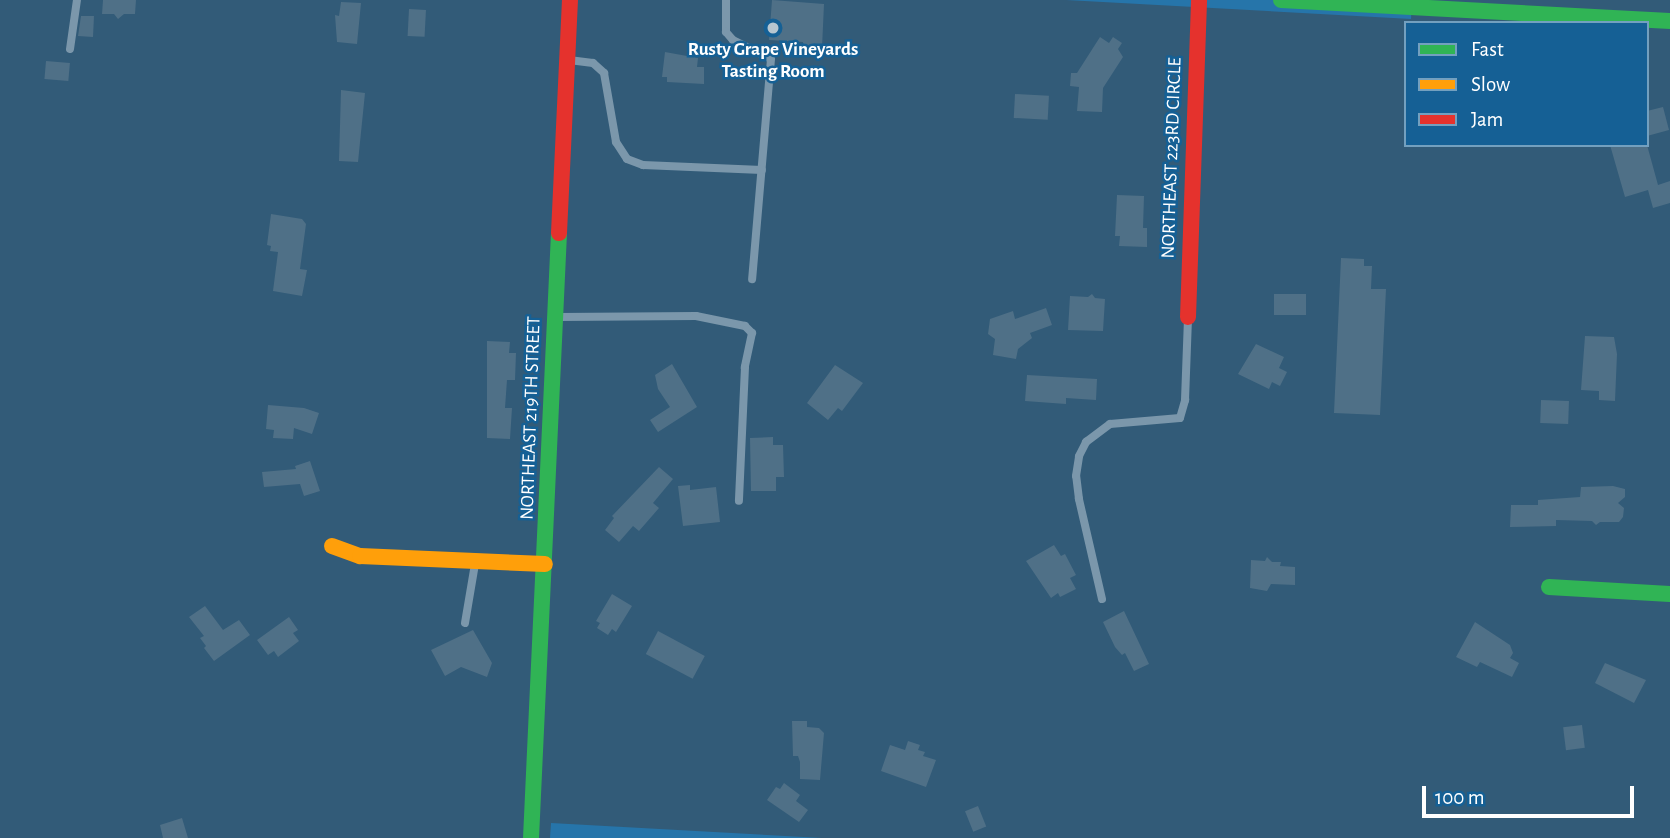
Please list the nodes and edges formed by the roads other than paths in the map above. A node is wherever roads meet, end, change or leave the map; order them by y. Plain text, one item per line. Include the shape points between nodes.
1 (77, 0) edge
2 (570, 0) edge
3 (726, 0) edge
4 (1199, 0) edge
5 (1281, 0) edge
6 (1670, 21) edge
7 (70, 49) dead end
8 (567, 60) junction
9 (762, 170) junction
10 (752, 279) dead end
11 (556, 317) junction
12 (1188, 317) joint
13 (739, 501) dead end
14 (332, 546) dead end
15 (475, 561) junction
16 (545, 564) junction
17 (1549, 587) dead end
18 (1670, 594) edge
19 (1102, 599) dead end
20 (465, 623) dead end
21 (531, 838) edge

1 - 7 lane
2 - 8 street, NORTHEAST 219TH STREET
3 - 9 lane via 726,32 771,59
4 - 12 street, NORTHEAST 223RD CIRCLE
5 - 6 street
8 - 9 lane via 593,63 604,73 616,142 627,159 643,165
8 - 11 street, NORTHEAST 219TH STREET
9 - 10 lane
11 - 13 lane via 696,316 745,326 751,333
11 - 16 street, NORTHEAST 219TH STREET
12 - 19 lane via 1185,400 1180,418 1110,424 1086,442 1079,456 1079,499
14 - 15 street via 360,556
15 - 16 street
15 - 20 lane
16 - 21 street, NORTHEAST 219TH STREET
17 - 18 street

